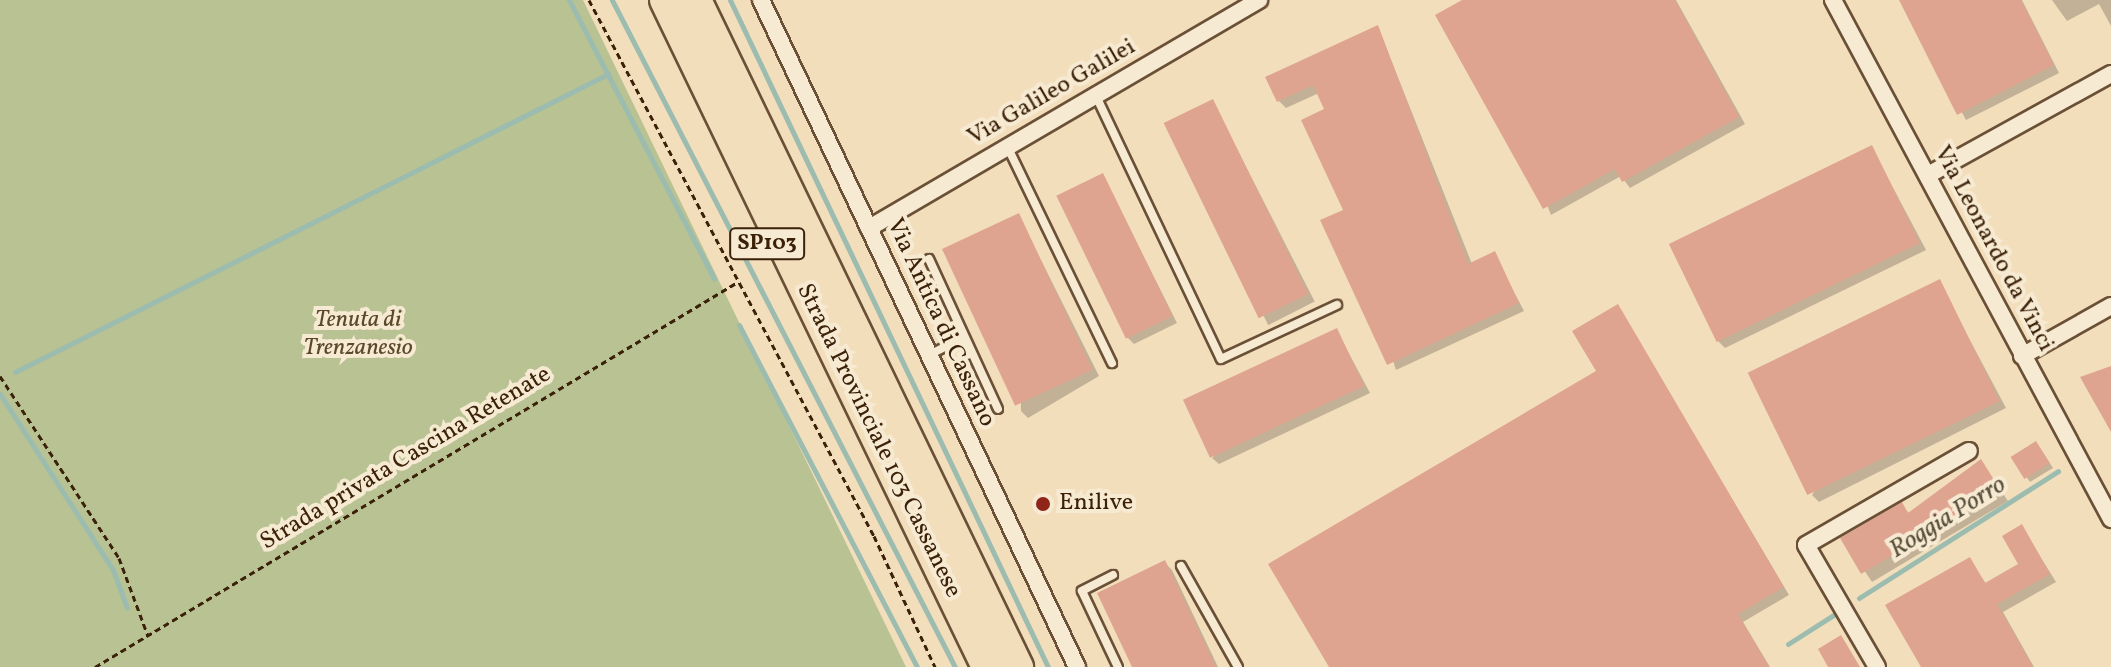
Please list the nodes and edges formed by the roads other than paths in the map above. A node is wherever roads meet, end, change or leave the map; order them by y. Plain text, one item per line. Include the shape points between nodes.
1 (642, 0) edge
2 (665, 0) edge
3 (696, 0) edge
4 (717, 0) edge
5 (761, 0) edge
6 (1259, 0) edge
7 (1833, 0) edge
8 (2111, 74) edge
9 (1096, 95) junction
10 (1008, 147) junction
11 (1928, 175) junction
12 (869, 228) junction
13 (929, 259) dead end
14 (1337, 305) dead end
15 (2111, 306) edge
16 (964, 337) junction
17 (928, 355) junction
18 (2022, 356) junction
19 (1112, 363) dead end
20 (998, 409) dead end
21 (903, 429) junction
22 (1969, 451) dead end
23 (899, 484) junction
24 (2111, 519) edge
25 (1181, 566) dead end
26 (1113, 575) dead end
27 (987, 667) edge
28 (1018, 667) edge
29 (1077, 667) edge
30 (1118, 667) edge
31 (1238, 667) edge
32 (1877, 667) edge

1 - 23 highway, SP103
2 - 23 highway, Strada Provinciale 103 Cassanese / SP103
3 - 21 highway, Strada Provinciale 103 Cassanese / SP103
4 - 21 highway, SP103 via 861,314
5 - 12 street, Via Antica di Cassano
6 - 9 street, Via Galileo Galilei
7 - 11 street, Via Leonardo da Vinci
8 - 11 street
9 - 10 street, Via Galileo Galilei
9 - 14 lane via 1221,359
10 - 12 street, Via Galileo Galilei
10 - 19 lane
11 - 18 street, Via Leonardo da Vinci
12 - 17 street, Via Antica di Cassano
13 - 16 lane
15 - 18 street
16 - 17 lane
16 - 20 lane
17 - 29 street, Via Antica di Cassano
18 - 24 street, Via Leonardo da Vinci
21 - 28 highway, Strada Provinciale 103 Cassanese / SP103
22 - 32 street via 1806,545
23 - 27 highway, Strada Provinciale 103 Cassanese / SP103
25 - 31 lane
26 - 30 lane via 1082,591

